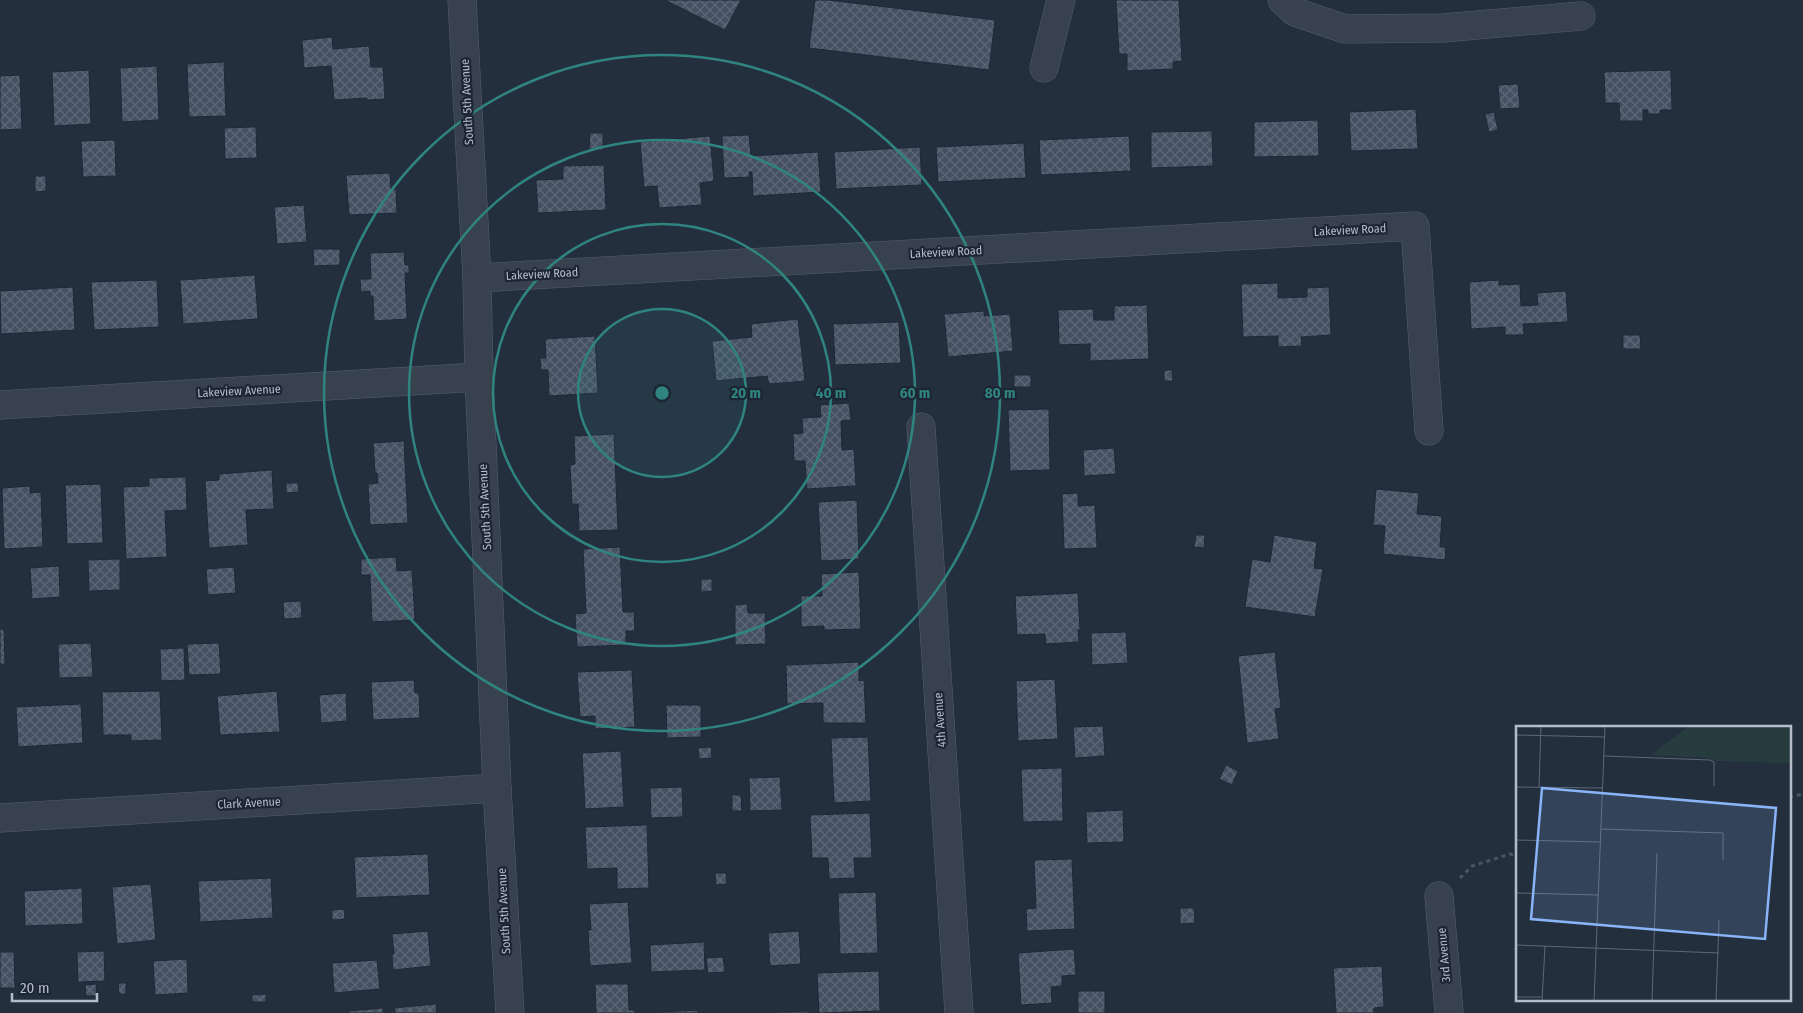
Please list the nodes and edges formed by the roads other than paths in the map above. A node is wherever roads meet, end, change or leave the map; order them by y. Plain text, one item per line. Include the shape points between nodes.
1 (462, 0) edge
2 (1061, 0) edge
3 (1282, 0) edge
4 (1581, 16) dead end
5 (1044, 68) dead end
6 (477, 278) junction
7 (479, 377) junction
8 (0, 405) edge
9 (921, 427) dead end
10 (1429, 431) dead end
11 (497, 788) junction
12 (0, 818) edge
13 (1439, 896) road end
14 (510, 1013) edge
15 (960, 1013) edge
16 (1449, 1013) edge

1 - 6 street, South 5th Avenue
2 - 5 street
3 - 4 street via 1295,12 1345,29 1443,28
6 - 7 street, South 5th Avenue
6 - 10 street, Lakeview Road via 1415,226
7 - 8 street, Lakeview Avenue
7 - 11 street, South 5th Avenue
9 - 15 street, 4th Avenue
11 - 12 street, Clark Avenue
11 - 14 street, South 5th Avenue
13 - 16 street, 3rd Avenue

